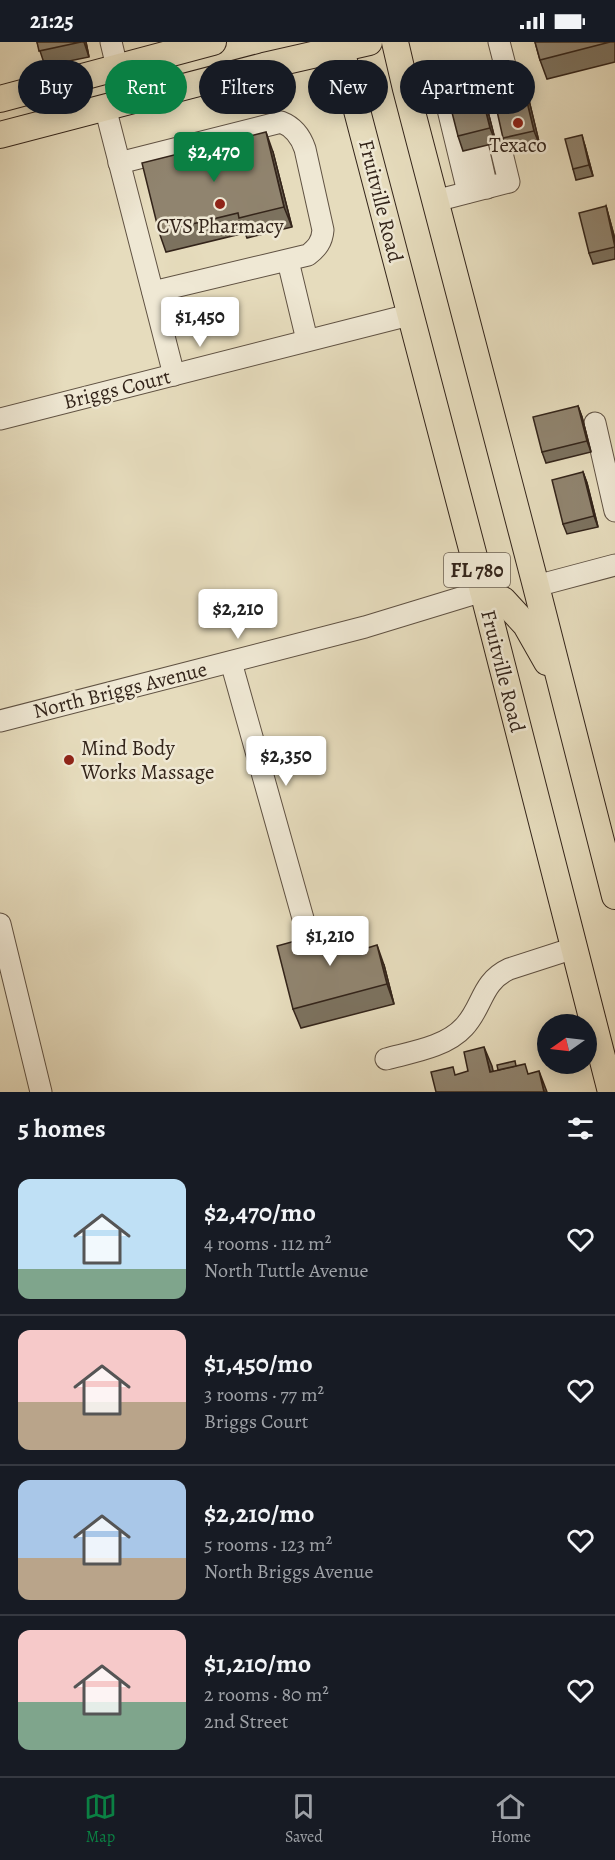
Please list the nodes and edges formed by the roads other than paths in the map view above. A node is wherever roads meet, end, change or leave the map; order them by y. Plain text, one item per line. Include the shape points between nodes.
1 (111, 42) edge
2 (213, 42) edge
3 (369, 42) edge
4 (395, 42) edge
5 (499, 42) edge
6 (340, 45) edge
7 (115, 60) edge
8 (144, 60) edge
9 (504, 60) edge
10 (105, 70) edge
11 (187, 85) edge
12 (0, 99) edge
13 (105, 106) edge
14 (107, 114) edge
15 (451, 114) edge
16 (492, 114) edge
17 (0, 135) edge
18 (478, 148) dead end
19 (119, 163) junction
20 (478, 190) junction
21 (435, 201) junction
22 (288, 261) junction
23 (153, 292) junction
24 (409, 315) junction
25 (307, 340) junction
26 (174, 375) junction
27 (0, 419) edge
28 (595, 423) dead end
29 (615, 511) edge
30 (615, 565) edge
31 (536, 586) junction
32 (483, 591) junction
33 (231, 662) junction
34 (563, 691) junction
35 (0, 721) edge
36 (610, 854) edge
37 (615, 896) edge
38 (304, 922) dead end
39 (0, 924) edge
40 (574, 948) junction
41 (386, 1059) dead end
42 (41, 1092) edge
43 (611, 1092) edge

1 - 7 street
2 - 8 main road
3 - 6 main road
4 - 21 main road, FL 780
5 - 9 street
6 - 11 main road
6 - 24 main road, Fruitville Road / FL 780
10 - 12 main road
13 - 17 main road
14 - 19 street
15 - 20 street
16 - 20 street via 509,182
18 - 20 street
19 - 22 street via 273,123 287,124 305,149 323,230 316,249
19 - 23 street
20 - 21 street
21 - 31 main road, FL 780
22 - 23 street
22 - 25 street
23 - 26 street
24 - 25 street, Briggs Court
24 - 32 main road, Fruitville Road / FL 780
25 - 26 street, Briggs Court
26 - 27 street, Briggs Court
28 - 29 street
30 - 31 street
31 - 34 main road, FL 780
32 - 33 street, North Briggs Avenue
32 - 34 main road via 503,600 526,625
32 - 40 main road, Fruitville Road / FL 780
33 - 35 street, North Briggs Avenue
33 - 38 street
34 - 36 main road, FL 780
36 - 37 main road, FL 780
39 - 42 street
40 - 41 street via 501,973 457,1034
40 - 43 main road, Fruitville Road / FL 780

